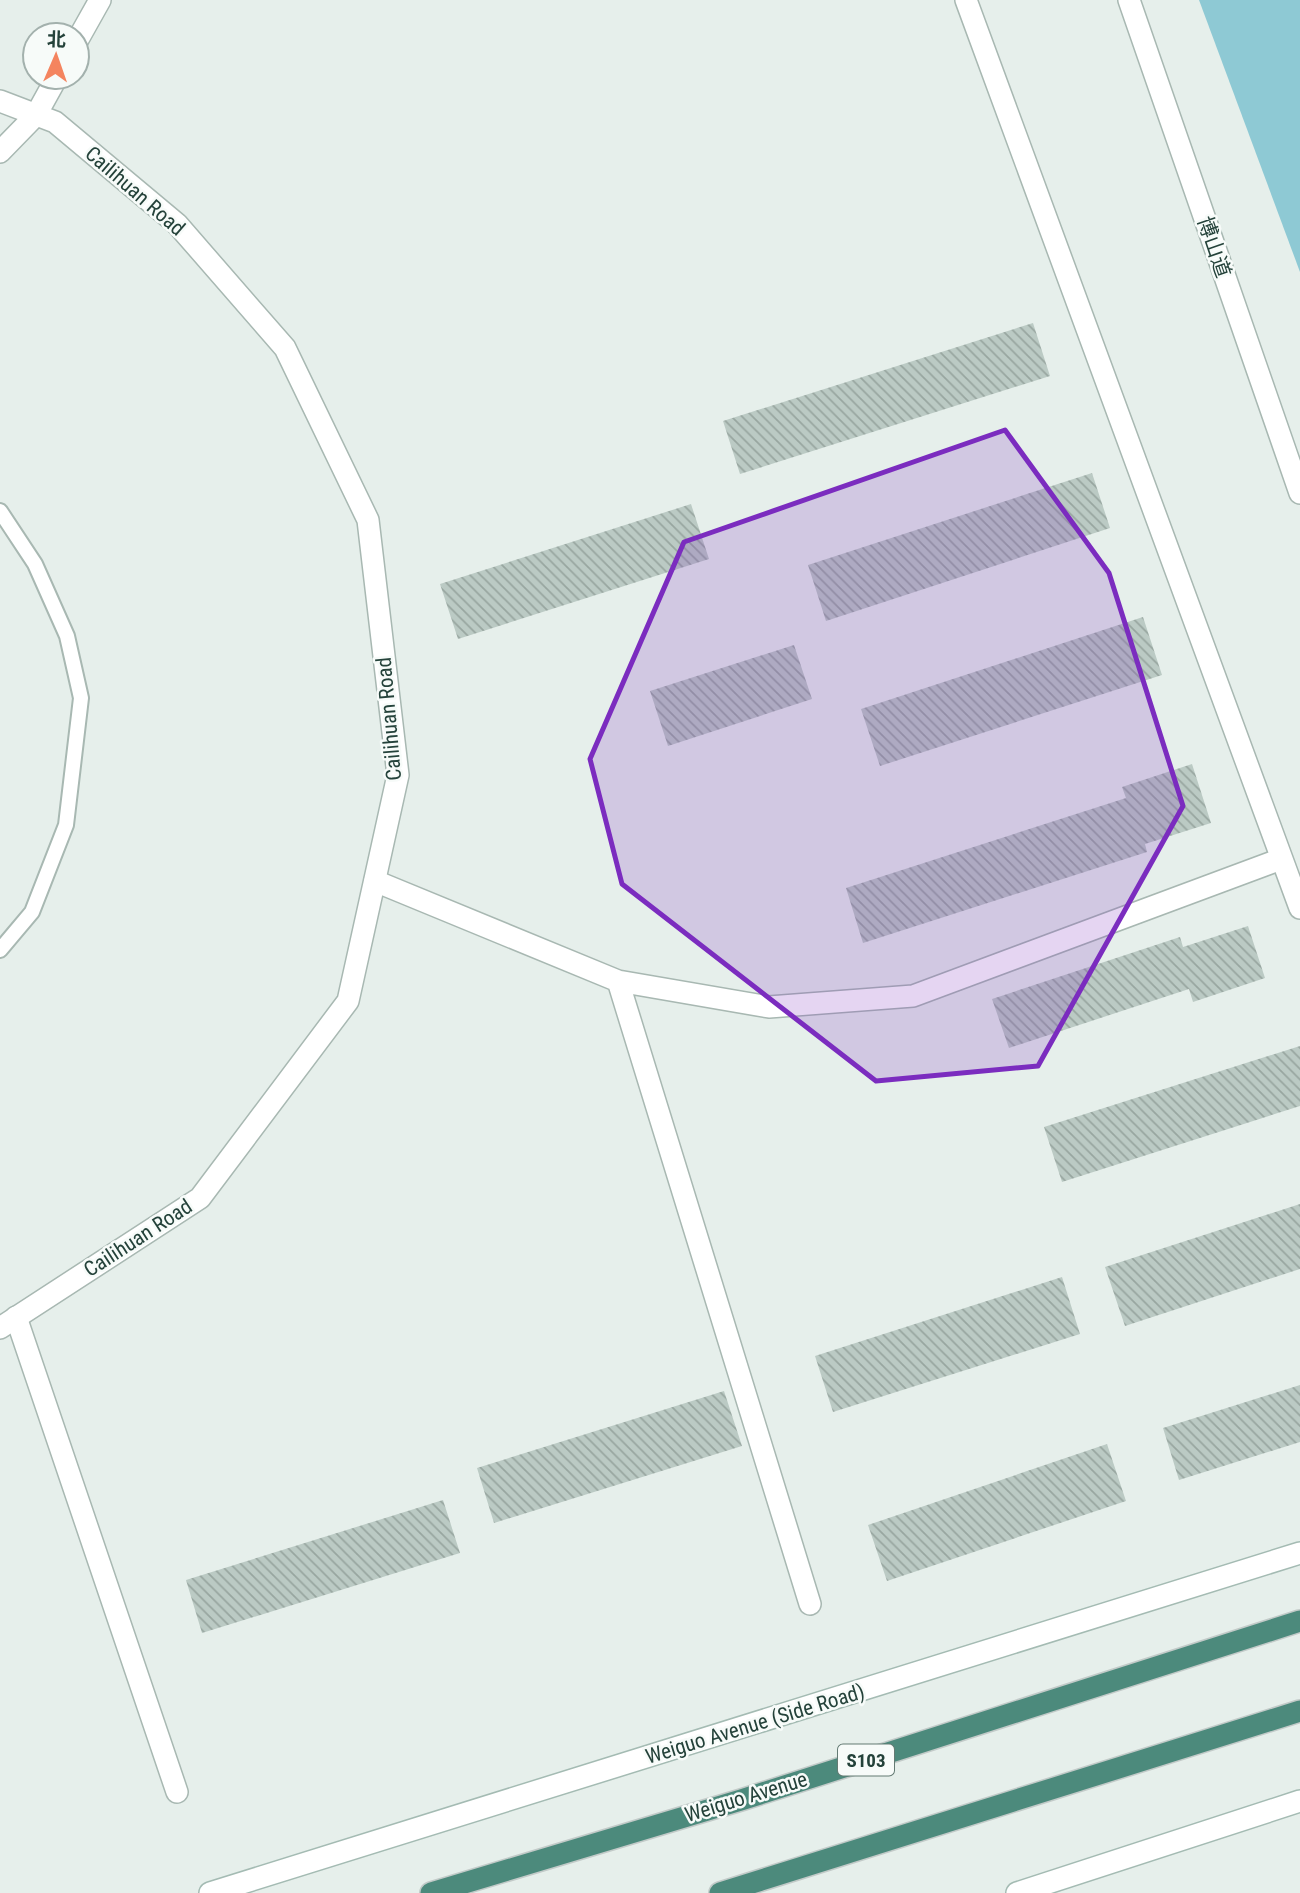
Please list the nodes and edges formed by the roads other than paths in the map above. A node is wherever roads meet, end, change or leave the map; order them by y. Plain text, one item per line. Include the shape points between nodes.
1 (100, 0) edge
2 (966, 0) edge
3 (1129, 0) edge
4 (88, 21) edge
5 (49, 91) edge
6 (0, 101) edge
7 (36, 115) junction
8 (0, 152) edge
9 (1300, 493) edge
10 (0, 510) edge
11 (1281, 859) junction
12 (375, 881) junction
13 (1300, 908) edge
14 (0, 950) edge
15 (618, 981) junction
16 (8, 1323) edge
17 (1300, 1553) edge
18 (810, 1604) dead end
19 (1300, 1621) edge
20 (1300, 1711) edge
21 (177, 1792) dead end
22 (1300, 1801) edge
23 (210, 1893) edge
24 (431, 1893) edge
25 (720, 1893) edge
26 (1017, 1893) edge

1 - 4 street
2 - 11 street
3 - 9 street, 博山道
5 - 7 street
6 - 7 street, Cailihuan Road
7 - 8 street
7 - 12 street, Cailihuan Road via 55,122 177,224 285,348 368,520 398,775
10 - 14 lane via 35,564 61,624 80,698 66,825 32,912
11 - 13 street
11 - 15 street via 913,996 769,1007
12 - 15 street
12 - 16 street, Cailihuan Road via 348,1002 200,1198
15 - 18 street
16 - 21 street
17 - 23 street, Weiguo Avenue (Side Road)
19 - 24 highway, Weiguo Avenue / S103 via 741,1800
20 - 25 highway
22 - 26 street

